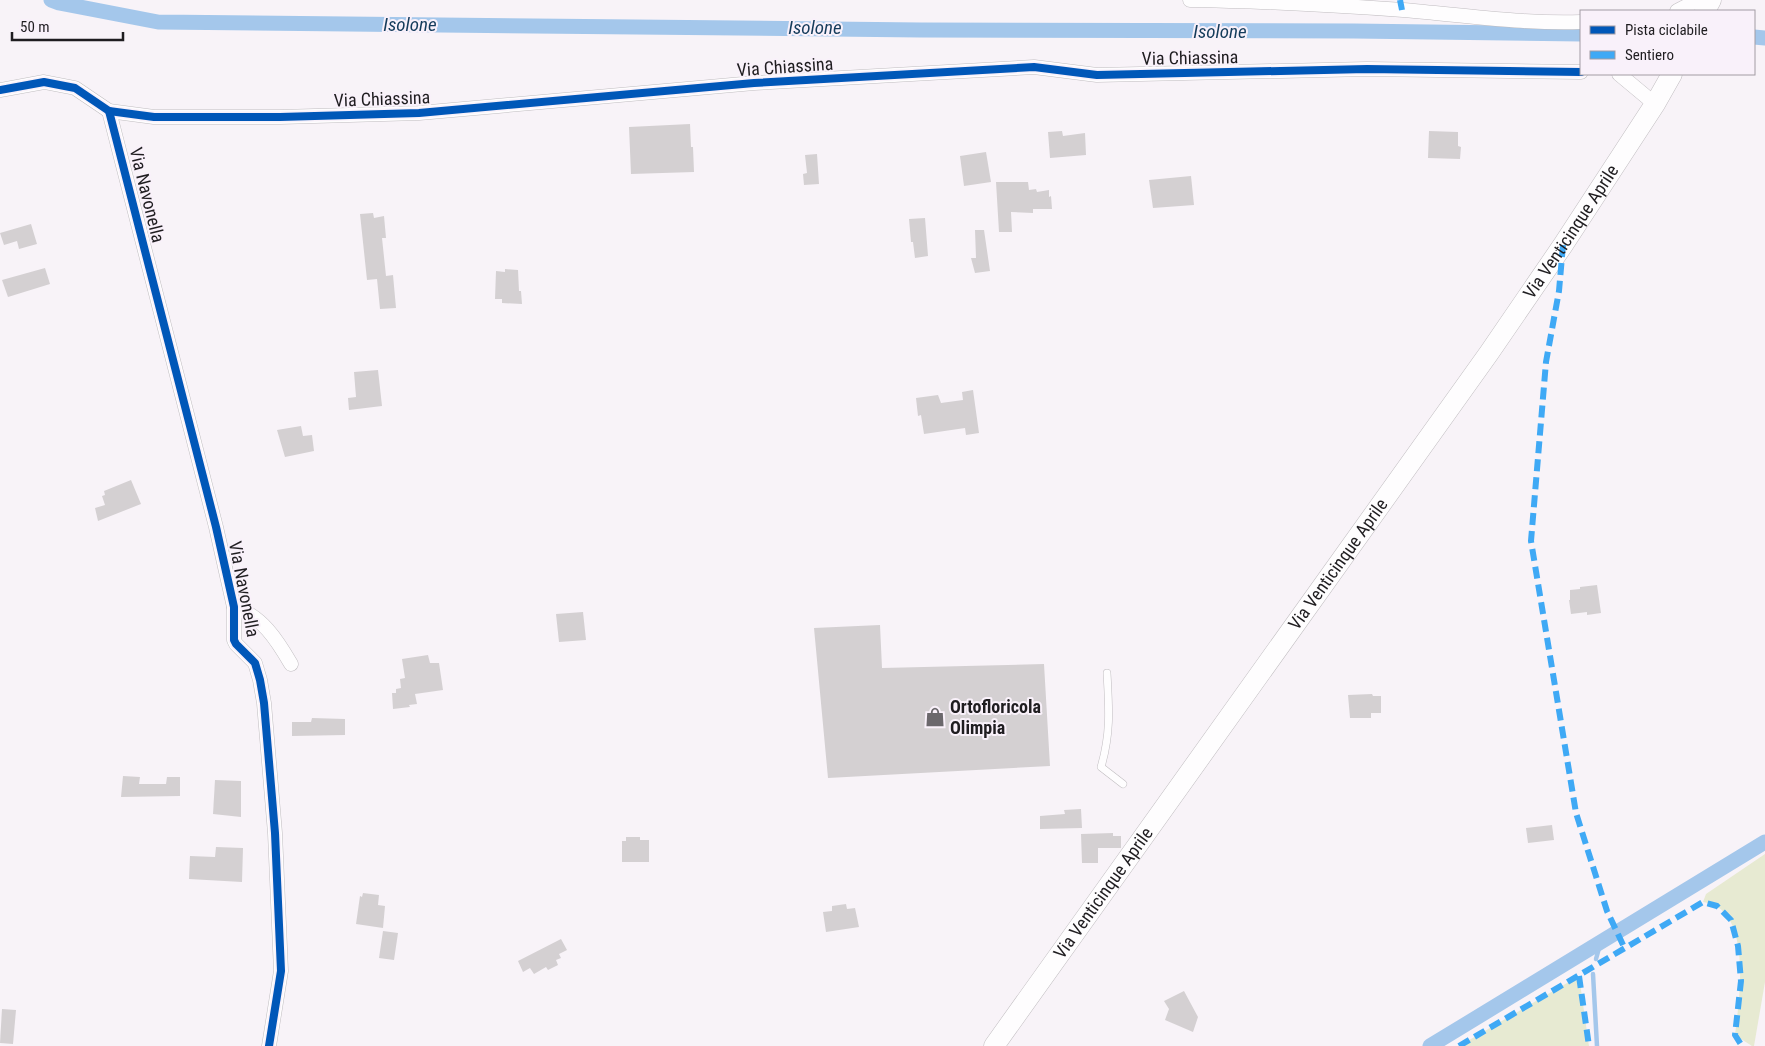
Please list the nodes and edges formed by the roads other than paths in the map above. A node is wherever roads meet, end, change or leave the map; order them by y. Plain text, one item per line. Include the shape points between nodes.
1 (1190, 0) edge
2 (1698, 0) edge
3 (1679, 10) edge
4 (1580, 22) edge
5 (1580, 72) edge
6 (1620, 75) edge
7 (1671, 75) edge
8 (0, 90) edge
9 (1655, 104) junction
10 (110, 111) junction
11 (234, 613) junction
12 (291, 664) dead end
13 (1107, 673) dead end
14 (1123, 784) dead end
15 (269, 1046) edge
16 (994, 1046) edge

1 - 4 street via 1256,1 1549,23
2 - 3 street
5 - 10 street, Via Chiassina via 1367,69 1097,74 1034,67 754,83 420,113 280,118 154,117
6 - 9 street
7 - 9 main road, Via Venticinque Aprile
8 - 10 street, Via Chiassina via 44,82 75,88
9 - 16 main road, Via Venticinque Aprile via 1489,353
10 - 11 street, Via Navonella via 212,508
11 - 12 street via 248,611 273,635
11 - 15 street, Via Navonella via 234,640 255,663 266,721 281,971
13 - 14 lane via 1110,719 1101,767

